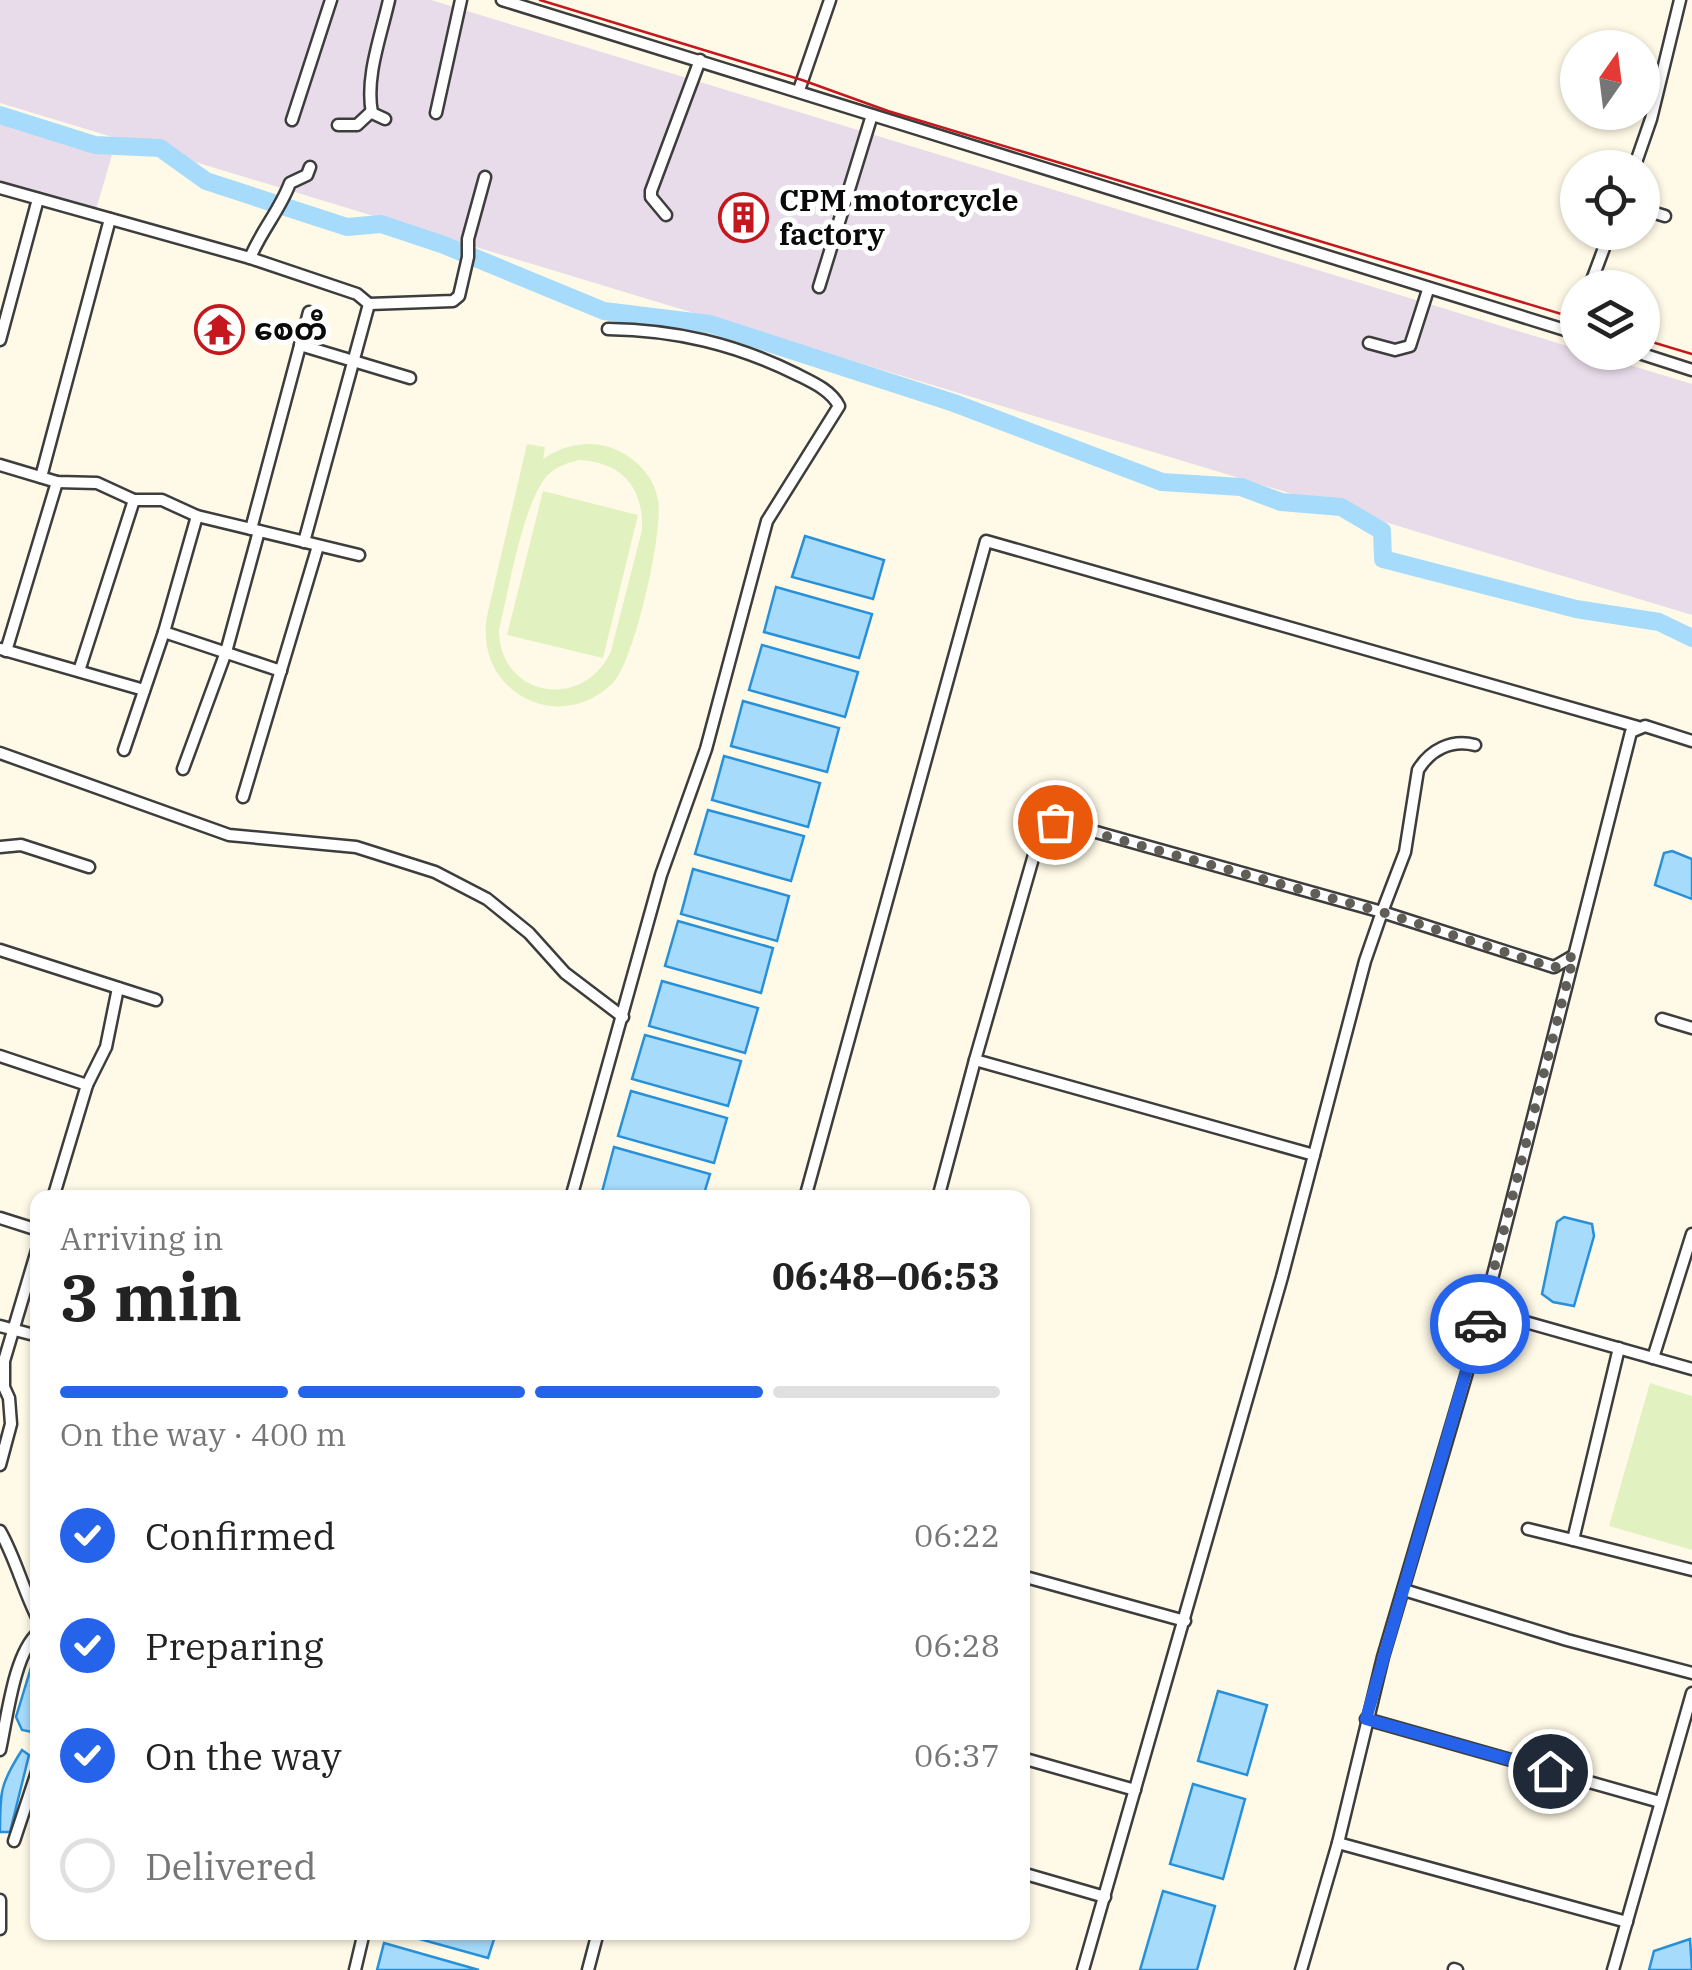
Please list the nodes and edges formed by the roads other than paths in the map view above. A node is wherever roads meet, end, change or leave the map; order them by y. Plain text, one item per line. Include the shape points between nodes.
1 (331, 0) edge
2 (389, 0) edge
3 (460, 0) edge
4 (502, 0) edge
5 (830, 0) edge
6 (1680, 0) edge
7 (700, 60) junction
8 (798, 90) junction
9 (371, 112) junction
10 (436, 113) dead end
11 (872, 115) junction
12 (385, 119) dead end
13 (292, 120) dead end
14 (338, 125) dead end
15 (1641, 150) edge
16 (310, 167) dead end
17 (485, 177) dead end
18 (0, 188) edge
19 (38, 199) junction
20 (1660, 214) edge
21 (666, 215) dead end
22 (1665, 216) dead end
23 (110, 219) junction
24 (250, 258) junction
25 (819, 288) dead end
26 (1428, 290) junction
27 (369, 304) junction
28 (309, 312) dead end
29 (1560, 328) edge
30 (608, 329) dead end
31 (0, 340) edge
32 (1370, 343) dead end
33 (300, 345) junction
34 (354, 360) junction
35 (1660, 360) edge
36 (1692, 370) edge
37 (410, 378) dead end
38 (0, 466) edge
39 (40, 478) junction
40 (57, 482) junction
41 (134, 500) junction
42 (197, 516) junction
43 (255, 530) junction
44 (304, 542) junction
45 (318, 546) junction
46 (360, 555) dead end
47 (164, 632) junction
48 (3, 650) edge
49 (226, 652) junction
50 (79, 671) junction
51 (282, 671) junction
52 (144, 690) junction
53 (1638, 727) junction
54 (1692, 741) edge
55 (1475, 745) dead end
56 (124, 750) dead end
57 (0, 753) edge
58 (183, 769) dead end
59 (243, 796) dead end
60 (0, 847) edge
61 (89, 867) dead end
62 (1382, 912) junction
63 (0, 950) edge
64 (1574, 955) junction
65 (118, 988) junction
66 (156, 1000) dead end
67 (623, 1017) junction
68 (1662, 1019) dead end
69 (1692, 1028) edge
70 (0, 1056) edge
71 (974, 1060) junction
72 (88, 1085) junction
73 (1314, 1155) junction
74 (55, 1190) edge
75 (573, 1190) edge
76 (807, 1190) edge
77 (940, 1190) edge
78 (0, 1218) edge
79 (30, 1227) edge
80 (1692, 1234) edge
81 (30, 1273) edge
82 (1483, 1310) junction
83 (0, 1326) edge
84 (13, 1330) junction
85 (30, 1334) edge
86 (1619, 1348) junction
87 (1653, 1358) junction
88 (1692, 1368) edge
89 (3, 1444) edge
90 (0, 1465) edge
91 (1528, 1529) dead end
92 (0, 1531) edge
93 (1573, 1540) junction
94 (1692, 1570) edge
95 (1030, 1578) edge
96 (1404, 1590) junction
97 (30, 1604) edge
98 (1184, 1620) junction
99 (30, 1642) edge
100 (1692, 1673) edge
101 (1692, 1693) edge
102 (1366, 1719) junction
103 (3, 1721) edge
104 (0, 1750) edge
105 (1030, 1760) edge
106 (1135, 1790) junction
107 (30, 1793) edge
108 (1660, 1802) junction
109 (14, 1841) dead end
110 (1338, 1842) junction
111 (1030, 1875) edge
112 (1105, 1897) junction
113 (0, 1900) edge
114 (1627, 1922) junction
115 (0, 1929) edge
116 (362, 1940) edge
117 (596, 1940) edge
118 (354, 1970) edge
119 (588, 1970) edge
120 (1083, 1970) edge
121 (1301, 1970) edge
122 (1613, 1970) edge

1 - 13 street
2 - 9 street via 373,68
3 - 10 street
4 - 7 street
5 - 8 street
6 - 15 street
7 - 8 street
7 - 21 street via 651,190
8 - 11 street
9 - 12 street
9 - 14 street via 356,125
11 - 25 street
11 - 26 street
16 - 24 street via 292,180
17 - 27 street via 459,296
18 - 19 street
19 - 23 street
19 - 31 street
20 - 22 street
23 - 24 street
23 - 39 street
24 - 27 street via 358,294
26 - 29 street
26 - 32 street via 1410,346 1395,350
27 - 34 street
28 - 33 street
30 - 67 street via 718,343 813,382 839,406 768,520
33 - 34 street
33 - 43 street
34 - 37 street
34 - 44 street
35 - 36 street
38 - 39 street
39 - 40 street
40 - 41 street via 98,484
40 - 48 street
41 - 42 street via 162,500
41 - 50 street
42 - 43 street
42 - 47 street
43 - 44 street
43 - 49 street
44 - 45 street
45 - 46 street
45 - 51 street
47 - 49 street
47 - 52 street
48 - 50 street
49 - 51 street
49 - 58 street
50 - 52 street
51 - 59 street
52 - 56 street
53 - 54 street
53 - 64 street via 1631,732
53 - 76 street via 986,541
55 - 62 street via 1446,746 1422,763 1405,852
57 - 67 street via 229,835 356,847 435,872 487,899
60 - 61 street via 21,845
62 - 64 street via 1554,968
62 - 71 street via 1052,822 1040,834
62 - 73 street
63 - 65 street
64 - 82 street
65 - 66 street
65 - 72 street via 106,1047
67 - 75 street
68 - 69 street
70 - 72 street
71 - 73 street
71 - 77 street
72 - 74 street
73 - 98 street
78 - 79 street
80 - 87 street
81 - 84 street
82 - 86 street
82 - 96 street
83 - 84 street
84 - 85 street
84 - 89 street via 4,1361 12,1410
86 - 87 street
86 - 93 street
87 - 88 street
89 - 90 street
91 - 93 street
92 - 97 street
93 - 94 street
95 - 98 street
96 - 100 street
96 - 102 street
98 - 106 street
99 - 103 street
101 - 108 street
102 - 108 street
102 - 110 street
103 - 104 street
105 - 106 street
106 - 112 street
107 - 109 street
108 - 114 street
110 - 114 street
110 - 121 street
111 - 112 street
112 - 120 street
113 - 115 street
114 - 122 street
116 - 118 street
117 - 119 street

